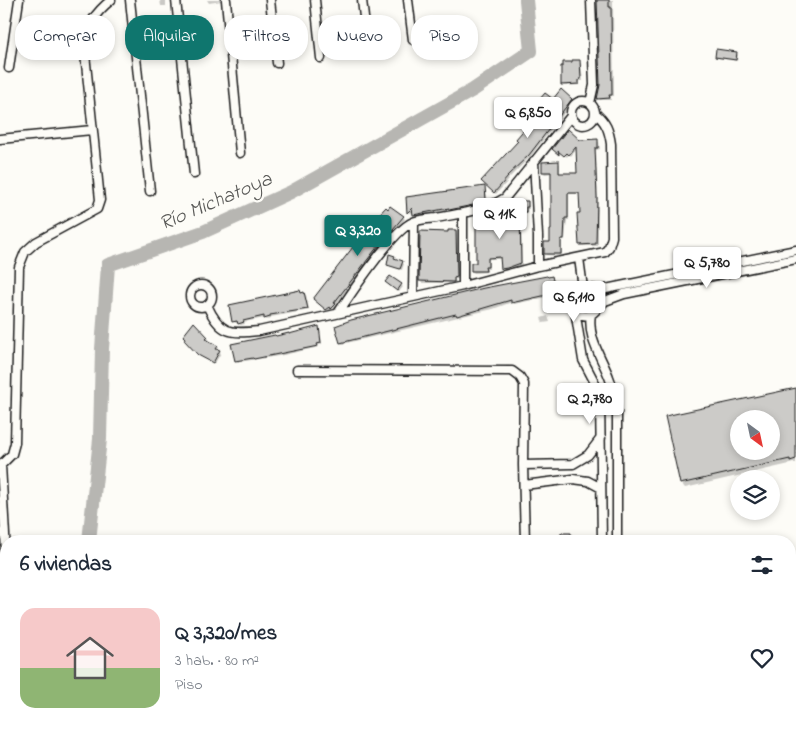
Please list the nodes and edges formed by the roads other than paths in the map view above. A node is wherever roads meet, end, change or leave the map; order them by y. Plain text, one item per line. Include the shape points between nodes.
1 (19, 0) edge
2 (111, 0) edge
3 (130, 0) edge
4 (176, 0) edge
5 (226, 0) edge
6 (270, 0) edge
7 (315, 0) edge
8 (362, 0) edge
9 (408, 0) edge
10 (591, 0) edge
11 (364, 15) edge
12 (411, 24) edge
13 (318, 29) edge
14 (277, 63) dead end
15 (9, 68) dead end
16 (590, 103) junction
17 (595, 113) junction
18 (572, 116) junction
19 (92, 130) junction
20 (0, 139) edge
21 (240, 153) dead end
22 (534, 161) junction
23 (194, 174) dead end
24 (150, 191) dead end
25 (463, 213) junction
26 (414, 222) junction
27 (796, 250) edge
28 (578, 258) junction
29 (796, 259) edge
30 (538, 266) junction
31 (463, 286) junction
32 (583, 288) junction
33 (592, 289) junction
34 (412, 296) junction
35 (207, 305) dead end
36 (575, 310) junction
37 (594, 311) junction
38 (338, 313) junction
39 (297, 370) dead end
40 (601, 438) junction
41 (573, 464) junction
42 (1, 466) edge
43 (523, 466) junction
44 (573, 479) junction
45 (524, 485) junction
46 (601, 488) junction
47 (5, 535) edge
48 (525, 535) edge
49 (602, 535) edge
50 (617, 535) edge

1 - 15 street
2 - 19 street via 93,19 84,44
3 - 24 street
4 - 23 street
5 - 21 street
6 - 14 street
7 - 13 street
8 - 11 street
9 - 12 street
10 - 16 street via 594,84
16 - 17 street
16 - 18 street via 576,104
17 - 18 street via 593,120 583,125
17 - 28 street via 604,121 611,144 612,237 605,252
18 - 22 street
19 - 20 street
19 - 42 street via 100,200 97,209 36,242 25,252 19,267 15,443 12,454
22 - 25 street via 505,198 476,212
22 - 30 street
25 - 26 street
25 - 31 street
26 - 34 street
26 - 38 street via 403,228 384,249
27 - 33 street via 602,290
28 - 30 street
28 - 32 street
29 - 37 street via 624,294 604,301
30 - 31 street
31 - 34 street
32 - 33 street
32 - 36 street via 573,297
33 - 37 street via 600,300
34 - 38 street
35 - 38 street via 222,328 237,333
36 - 37 street via 582,315
36 - 40 street via 583,360 600,399
37 - 50 street via 590,320 592,340 615,394 617,412
39 - 43 street via 512,371 524,384
40 - 41 street via 588,455
40 - 46 street
41 - 43 street
41 - 44 street
42 - 47 street
43 - 45 street
44 - 45 street
44 - 46 street via 588,481
45 - 48 street
46 - 49 street

